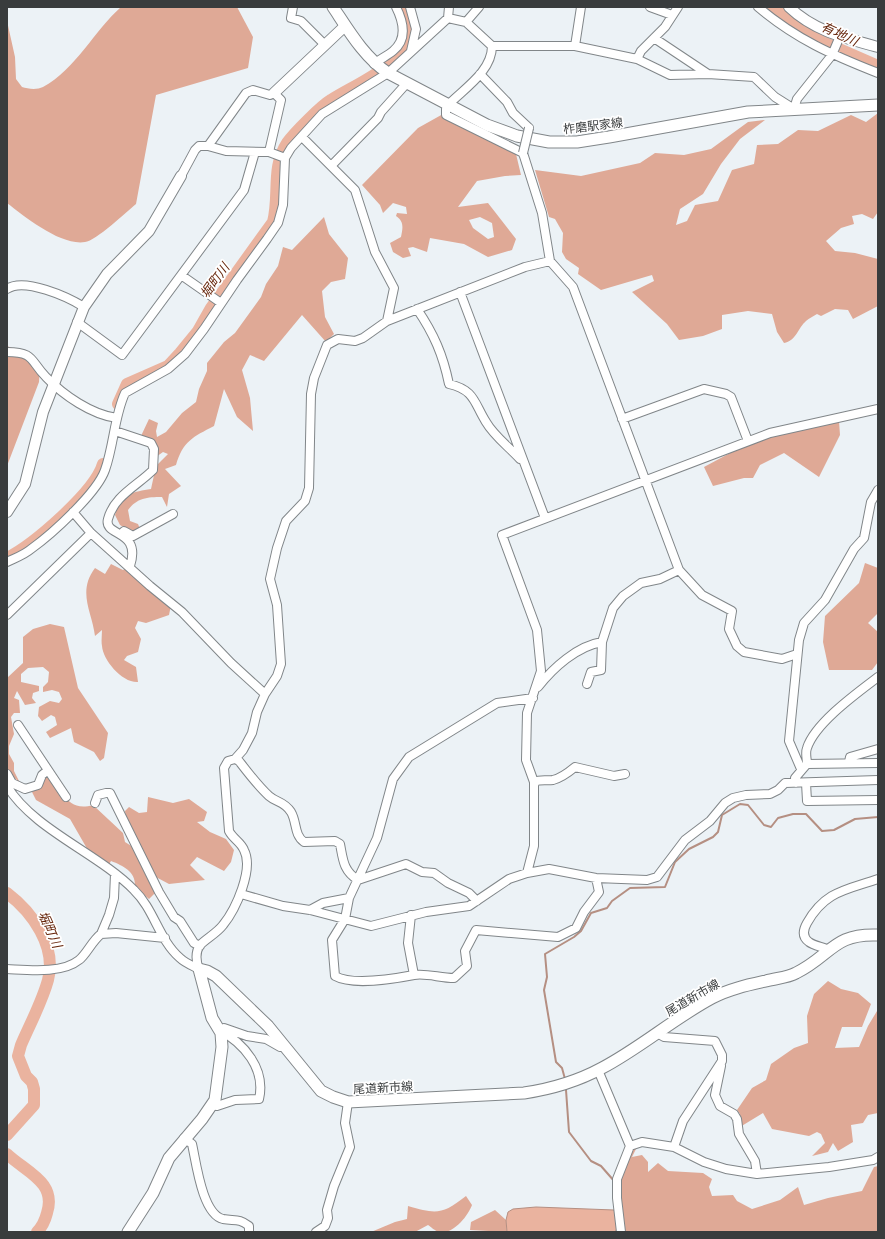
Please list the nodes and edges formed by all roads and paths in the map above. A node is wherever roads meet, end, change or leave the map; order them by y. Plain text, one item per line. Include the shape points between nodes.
1 (293, 7) edge
2 (333, 7) edge
3 (396, 7) edge
4 (410, 7) edge
5 (449, 7) edge
6 (479, 7) edge
7 (581, 7) edge
8 (650, 7) edge
9 (678, 7) edge
10 (758, 7) edge
11 (793, 9) edge
12 (672, 15) junction
13 (448, 18) junction
14 (466, 22) junction
15 (345, 26) junction
16 (404, 30) junction
17 (840, 36) junction
18 (654, 38) junction
19 (419, 39) junction
20 (325, 45) junction
21 (492, 46) junction
22 (575, 46) junction
23 (878, 47) edge
24 (832, 55) junction
25 (637, 59) junction
26 (381, 68) junction
27 (878, 73) edge
28 (480, 74) junction
29 (708, 74) junction
30 (407, 83) junction
31 (274, 92) junction
32 (449, 104) junction
33 (878, 104) edge
34 (794, 109) junction
35 (302, 137) junction
36 (208, 146) junction
37 (255, 152) junction
38 (271, 153) junction
39 (523, 153) junction
40 (284, 158) junction
41 (332, 165) junction
42 (181, 176) joint
43 (550, 261) junction
44 (181, 275) junction
45 (7, 289) edge
46 (460, 292) junction
47 (220, 303) junction
48 (84, 307) junction
49 (417, 309) junction
50 (387, 321) junction
51 (77, 322) junction
52 (7, 352) edge
53 (54, 383) junction
54 (878, 409) edge
55 (117, 418) junction
56 (622, 419) junction
57 (114, 431) junction
58 (748, 441) junction
59 (522, 458) junction
60 (645, 480) junction
61 (878, 490) edge
62 (7, 512) edge
63 (73, 512) junction
64 (173, 514) dead end
65 (545, 518) junction
66 (92, 533) junction
67 (119, 534) junction
68 (7, 562) edge
69 (130, 566) junction
70 (679, 570) junction
71 (7, 615) edge
72 (602, 642) junction
73 (797, 654) junction
74 (878, 677) edge
75 (587, 684) dead end
76 (265, 694) junction
77 (534, 694) junction
78 (18, 725) dead end
79 (878, 749) edge
80 (234, 759) junction
81 (849, 762) junction
82 (878, 763) edge
83 (804, 766) junction
84 (47, 771) junction
85 (7, 774) edge
86 (625, 774) dead end
87 (878, 780) edge
88 (534, 782) junction
89 (796, 783) junction
90 (806, 783) junction
91 (7, 786) edge
92 (66, 797) dead end
93 (878, 800) edge
94 (95, 803) dead end
95 (527, 873) junction
96 (115, 874) junction
97 (596, 878) junction
98 (878, 879) edge
99 (358, 880) junction
100 (241, 894) junction
101 (349, 898) junction
102 (477, 901) junction
103 (310, 910) junction
104 (411, 915) junction
105 (345, 919) junction
106 (100, 934) junction
107 (878, 935) edge
108 (165, 938) junction
109 (200, 946) junction
110 (830, 950) junction
111 (7, 969) edge
112 (199, 969) junction
113 (414, 975) junction
114 (220, 1030) junction
115 (657, 1033) junction
116 (285, 1047) junction
117 (722, 1061) junction
118 (598, 1070) junction
119 (348, 1102) junction
120 (212, 1105) junction
121 (184, 1138) junction
122 (630, 1146) junction
123 (674, 1147) junction
124 (878, 1157) edge
125 (757, 1174) junction
126 (128, 1232) edge
127 (249, 1232) edge
128 (316, 1232) edge
129 (621, 1232) edge

1 - 20 street via 291,18 301,21
2 - 15 main road, 柞磨駅家線
3 - 16 street
4 - 19 street
5 - 13 street
6 - 14 street
7 - 22 street
8 - 12 street
9 - 12 street
10 - 24 street via 798,37
11 - 17 street via 809,24
12 - 18 street via 666,27
13 - 14 street
13 - 19 street
14 - 21 street
15 - 20 street
15 - 26 main road, 柞磨駅家線
16 - 19 street
16 - 26 street via 402,39
17 - 23 street
17 - 24 street
18 - 25 street
18 - 29 street
19 - 26 street via 411,52
20 - 31 street
21 - 22 street
21 - 28 street via 492,54
22 - 25 street
24 - 27 street
24 - 34 street via 797,99
25 - 29 street via 670,75
26 - 30 main road, 柞磨駅家線
26 - 35 street via 322,114
28 - 32 street
28 - 39 street, bridge via 529,128
29 - 34 street via 754,77 775,97
30 - 32 main road, 柞磨駅家線
30 - 41 street via 378,118
31 - 36 street via 270,95 253,90 246,93
31 - 38 street via 281,100
32 - 34 main road, 柞磨駅家線 via 488,125 517,136 549,142 577,142 748,112
32 - 39 street via 446,115
33 - 34 main road, 柞磨駅家線
35 - 40 street
35 - 41 street
36 - 37 street via 226,151
36 - 42 street via 199,146 195,150
37 - 38 street
37 - 44 street via 244,190
38 - 40 street
39 - 43 street via 542,213
40 - 47 street via 283,205 278,223
41 - 50 street via 356,190 375,252 394,288
42 - 48 street via 149,231 107,274
43 - 46 street via 525,267
43 - 56 street via 573,287
44 - 47 street
44 - 51 street via 122,355
45 - 48 street via 16,285 38,288
46 - 49 street
46 - 59 street
47 - 55 street via 204,330 185,354 168,369 125,393
48 - 51 street
49 - 50 street
49 - 59 street via 433,333 445,363 449,384 459,386 467,392 478,404 486,423 520,459
50 - 76 street via 363,338 354,341 338,339 327,345 314,378 311,394 308,488 305,501 286,521 270,579 277,605 281,664 277,676
51 - 53 street
52 - 53 street via 20,352 29,356 45,377
53 - 55 street via 82,406
53 - 62 street via 43,412 26,484
54 - 58 street via 770,433
55 - 57 street
56 - 58 street via 704,389 731,397
56 - 60 street
57 - 63 street via 105,472
57 - 67 street via 151,443 154,449 153,470 145,479 124,493 108,520 111,530
58 - 60 street
59 - 65 street
60 - 65 street
60 - 70 street
61 - 73 street via 871,502 864,538 854,549 825,600 804,623
63 - 66 street
63 - 68 street via 31,550
64 - 67 street via 133,536 124,532
65 - 77 street via 502,535 537,630 541,671
66 - 69 street
66 - 71 street
67 - 69 street via 126,537 131,544 133,555
69 - 76 street via 182,612
70 - 72 street via 641,583 623,596 613,608
70 - 73 street via 702,595 732,611 729,629 737,646 744,652 782,659
72 - 75 street via 602,670 591,672
72 - 77 street via 591,643 560,664 548,674
73 - 83 street via 789,741
74 - 83 street via 841,706 812,736 806,750
76 - 80 street via 252,733 243,750
77 - 88 street via 527,712 526,760
77 - 99 street via 497,703 409,757 393,779 377,838
78 - 84 street
79 - 81 street via 850,757
80 - 99 street via 239,761 261,789 284,803 292,813 299,838 304,842 335,841 340,844 344,867
80 - 100 street via 228,761 224,768 229,831 244,850 246,857
81 - 82 street
81 - 83 street
83 - 89 street via 795,778
84 - 85 street via 42,775 38,785 25,789 12,783
84 - 92 street
86 - 88 street via 614,776 575,767 553,780 540,779
87 - 90 street
88 - 95 street via 534,846
89 - 90 street
89 - 97 street via 785,783 770,794 733,798 710,821 685,840 657,877 647,880
90 - 93 street via 807,800
91 - 96 street via 34,816
94 - 109 street via 98,795 110,793 159,892 174,917 180,921 194,943
95 - 97 street via 549,869
95 - 102 street via 509,879
96 - 106 street via 114,898
96 - 108 street via 142,897
97 - 113 street via 599,892 576,928 558,937 476,930 465,951 467,966 454,978 441,978 423,973
98 - 110 street via 825,899 809,919 804,929 804,937 810,943
99 - 101 street
99 - 102 street via 406,864 422,872 434,873 448,883 469,892
100 - 103 street via 282,906
100 - 109 street via 223,925
101 - 103 street via 323,903
101 - 105 street
102 - 104 street via 460,909
103 - 105 street
104 - 105 street via 371,926
104 - 113 street via 408,943
105 - 113 street via 332,940 335,976 342,979 384,981
106 - 108 street
106 - 111 street via 80,960 72,964 44,970
107 - 110 main road, 尾道新市線 via 844,939
108 - 112 street via 181,958
109 - 112 street via 196,960
110 - 115 main road, 尾道新市線 via 809,967 790,976 734,989 711,999
112 - 114 main road via 212,1018
112 - 116 main road, 尾道新市線 via 216,976 268,1026
114 - 116 street via 224,1028
114 - 120 main road via 222,1047 215,1100
114 - 120 street via 246,1049 255,1063 261,1091 259,1099 235,1100 217,1106
115 - 117 street via 664,1037 715,1041
115 - 118 main road, 尾道新市線
116 - 119 main road, 尾道新市線 via 321,1091
117 - 123 street via 683,1121
117 - 125 street via 715,1095 720,1106 737,1118 739,1134 755,1161
118 - 119 main road, 尾道新市線 via 547,1089 524,1092
118 - 122 street
119 - 128 street via 345,1123 350,1147 334,1186 325,1226
120 - 121 main road
121 - 126 main road via 169,1158 153,1193
121 - 127 street via 192,1144 201,1190 207,1202 223,1219 242,1221 249,1226
122 - 123 street via 642,1142
122 - 129 street via 617,1179 616,1198
123 - 125 street via 704,1162
124 - 125 street via 829,1167

